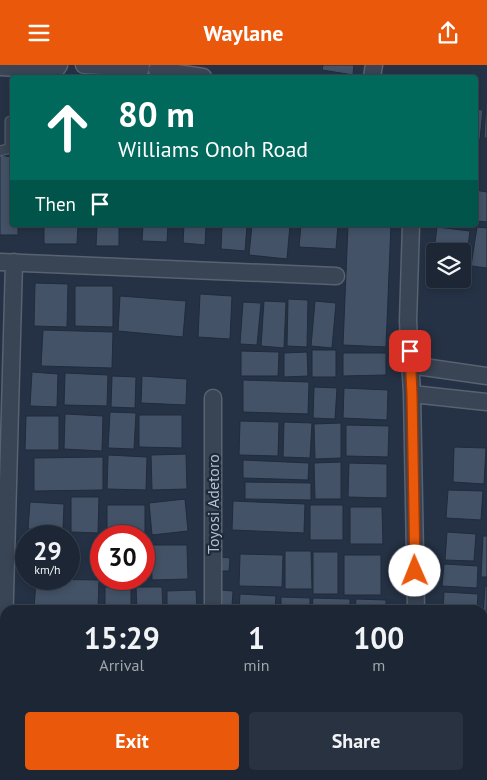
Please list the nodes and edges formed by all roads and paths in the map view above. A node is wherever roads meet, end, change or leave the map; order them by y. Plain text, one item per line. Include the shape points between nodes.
1 (59, 65) edge
2 (84, 65) edge
3 (0, 67) edge
4 (190, 75) edge
5 (10, 121) dead end
6 (0, 151) edge
7 (412, 227) edge
8 (7, 262) edge
9 (336, 276) dead end
10 (410, 365) junction
11 (487, 375) edge
12 (412, 395) junction
13 (213, 398) dead end
14 (487, 402) edge
15 (2, 605) edge
16 (213, 605) edge
17 (416, 605) edge

1 - 3 street via 52,70
2 - 4 street
5 - 6 lane via 10,147
7 - 10 street via 408,321
8 - 9 street
8 - 15 street
10 - 11 street
10 - 12 street
12 - 14 street
12 - 17 street
13 - 16 street, Toyosi Adetoro

